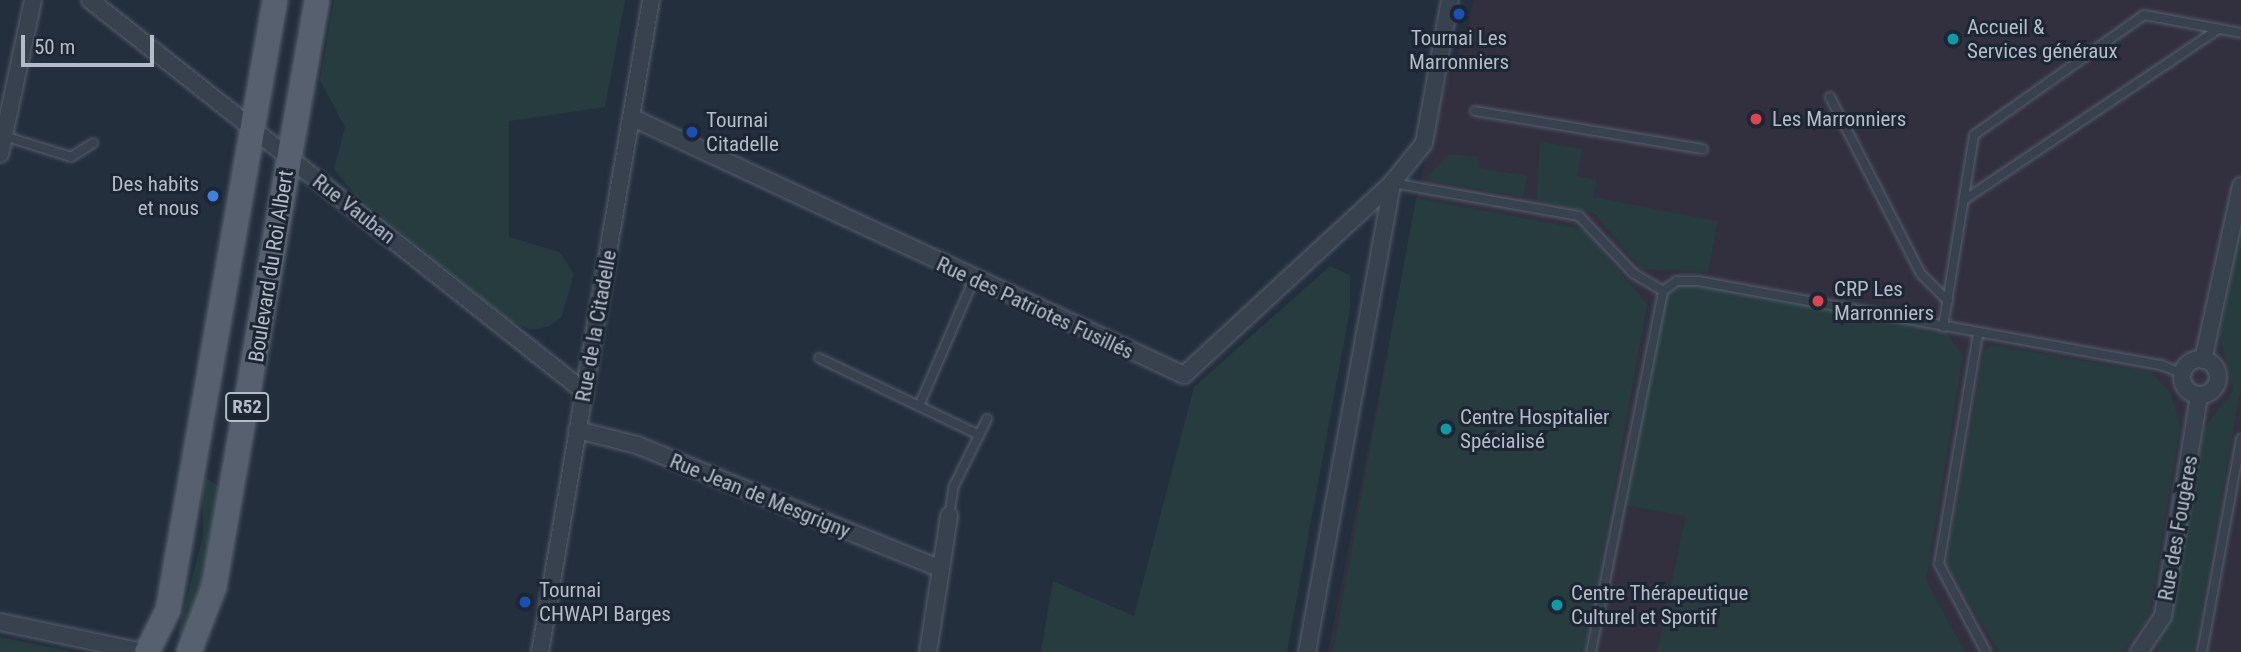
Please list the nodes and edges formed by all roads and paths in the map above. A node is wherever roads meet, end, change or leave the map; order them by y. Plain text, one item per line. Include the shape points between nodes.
1 (33, 0) edge
2 (90, 0) edge
3 (275, 0) edge
4 (317, 0) edge
5 (652, 0) edge
6 (1450, 0) edge
7 (2218, 29) junction
8 (2241, 33) edge
9 (1830, 97) dead end
10 (1475, 111) dead end
11 (631, 117) junction
12 (251, 128) junction
13 (4, 136) junction
14 (93, 143) dead end
15 (1703, 149) dead end
16 (0, 154) edge
17 (289, 157) junction
18 (1392, 183) junction
19 (2241, 186) edge
20 (1964, 200) junction
21 (974, 279) junction
22 (1663, 291) junction
23 (1948, 301) junction
24 (1943, 327) junction
25 (1978, 334) junction
26 (820, 358) dead end
27 (2203, 360) junction
28 (2183, 374) junction
29 (585, 392) junction
30 (2199, 396) junction
31 (919, 406) junction
32 (987, 419) dead end
33 (577, 430) junction
34 (979, 435) junction
35 (2241, 439) edge
36 (2236, 492) edge
37 (949, 516) joint
38 (941, 569) junction
39 (0, 622) edge
40 (145, 652) edge
41 (189, 652) edge
42 (540, 652) edge
43 (928, 652) edge
44 (1307, 652) edge
45 (1591, 652) edge
46 (1986, 652) edge
47 (2139, 652) edge
48 (2202, 652) edge

1 - 13 street
2 - 12 street, Rue Vauban
3 - 12 main road, Boulevard du Roi Albert / R52
4 - 17 main road, Boulevard du Roi Albert / R52
5 - 11 street, Rue de la Citadelle
6 - 18 street, Rue des Patriotes Fusillés via 1424,143
7 - 8 lane
7 - 20 lane
7 - 20 lane via 2144,15 1974,135
9 - 23 lane via 1921,274
10 - 15 lane
11 - 21 street, Rue des Patriotes Fusillés
11 - 29 street, Rue de la Citadelle
12 - 17 street, Rue Vauban
12 - 40 main road, Boulevard du Roi Albert / R52 via 168,610
13 - 14 lane via 71,157
13 - 16 street
17 - 29 street, Rue Vauban
17 - 41 main road, Boulevard du Roi Albert / R52 via 209,613
18 - 21 street, Rue des Patriotes Fusillés via 1184,375
18 - 22 lane via 1580,215 1633,273
18 - 44 street, Rue des Patriotes Fusillés
19 - 27 street
20 - 23 lane
21 - 31 lane
22 - 24 lane via 1677,281 1698,281
22 - 45 lane
23 - 24 lane
24 - 25 lane
25 - 28 lane
25 - 46 lane via 1939,564
26 - 31 lane
27 - 28 street via 2193,360
27 - 30 street, Rue des Fougères via 2213,363 2218,382
28 - 30 street via 2187,390
29 - 33 street, Rue de la Citadelle
30 - 47 street, Rue des Fougères via 2163,616
31 - 34 lane
32 - 34 lane
33 - 38 street, Rue Jean de Mesgrigny via 636,445
33 - 42 street, Rue de la Citadelle
34 - 37 lane via 954,486
35 - 36 lane
36 - 48 lane
37 - 38 street
38 - 43 street
39 - 40 street

